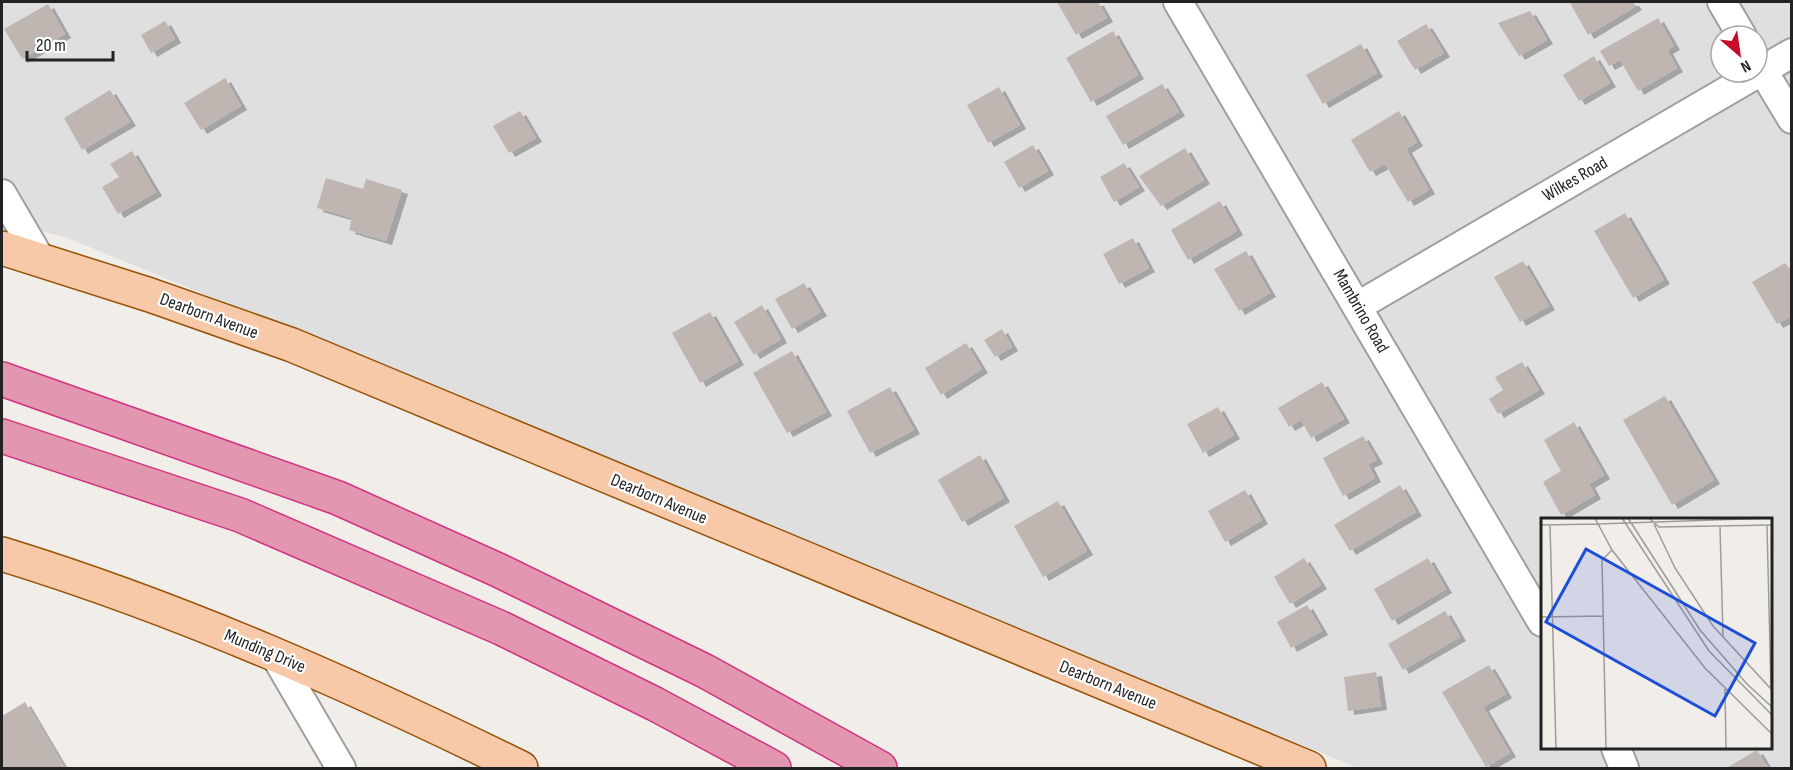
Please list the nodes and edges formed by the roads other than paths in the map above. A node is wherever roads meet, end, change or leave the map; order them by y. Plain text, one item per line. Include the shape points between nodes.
1 (1178, 2) edge
2 (1722, 2) edge
3 (1735, 24) edge
4 (1791, 53) edge
5 (1769, 62) edge
6 (1769, 81) edge
7 (1728, 84) edge
8 (1791, 119) edge
9 (2, 194) edge
10 (2, 248) edge
11 (39, 259) junction
12 (1358, 306) junction
13 (2, 379) edge
14 (2, 436) edge
15 (2, 554) edge
16 (1541, 620) edge
17 (273, 652) junction
18 (1617, 749) edge
19 (341, 768) edge
20 (521, 768) edge
21 (774, 768) edge
22 (880, 768) edge
23 (1309, 768) edge
24 (1624, 768) edge

1 - 12 street, Mambrino Road
2 - 3 street
4 - 5 street, Wilkes Road
6 - 8 street
7 - 12 street, Wilkes Road
9 - 11 street
10 - 11 main road, Dearborn Avenue
11 - 23 main road, Dearborn Avenue via 292,345
12 - 16 street, Mambrino Road
13 - 22 highway via 338,498 498,570 705,671
14 - 21 highway via 240,515 501,628
15 - 17 main road, Munding Drive via 136,599
17 - 19 street
17 - 20 main road, Munding Drive
18 - 24 street

